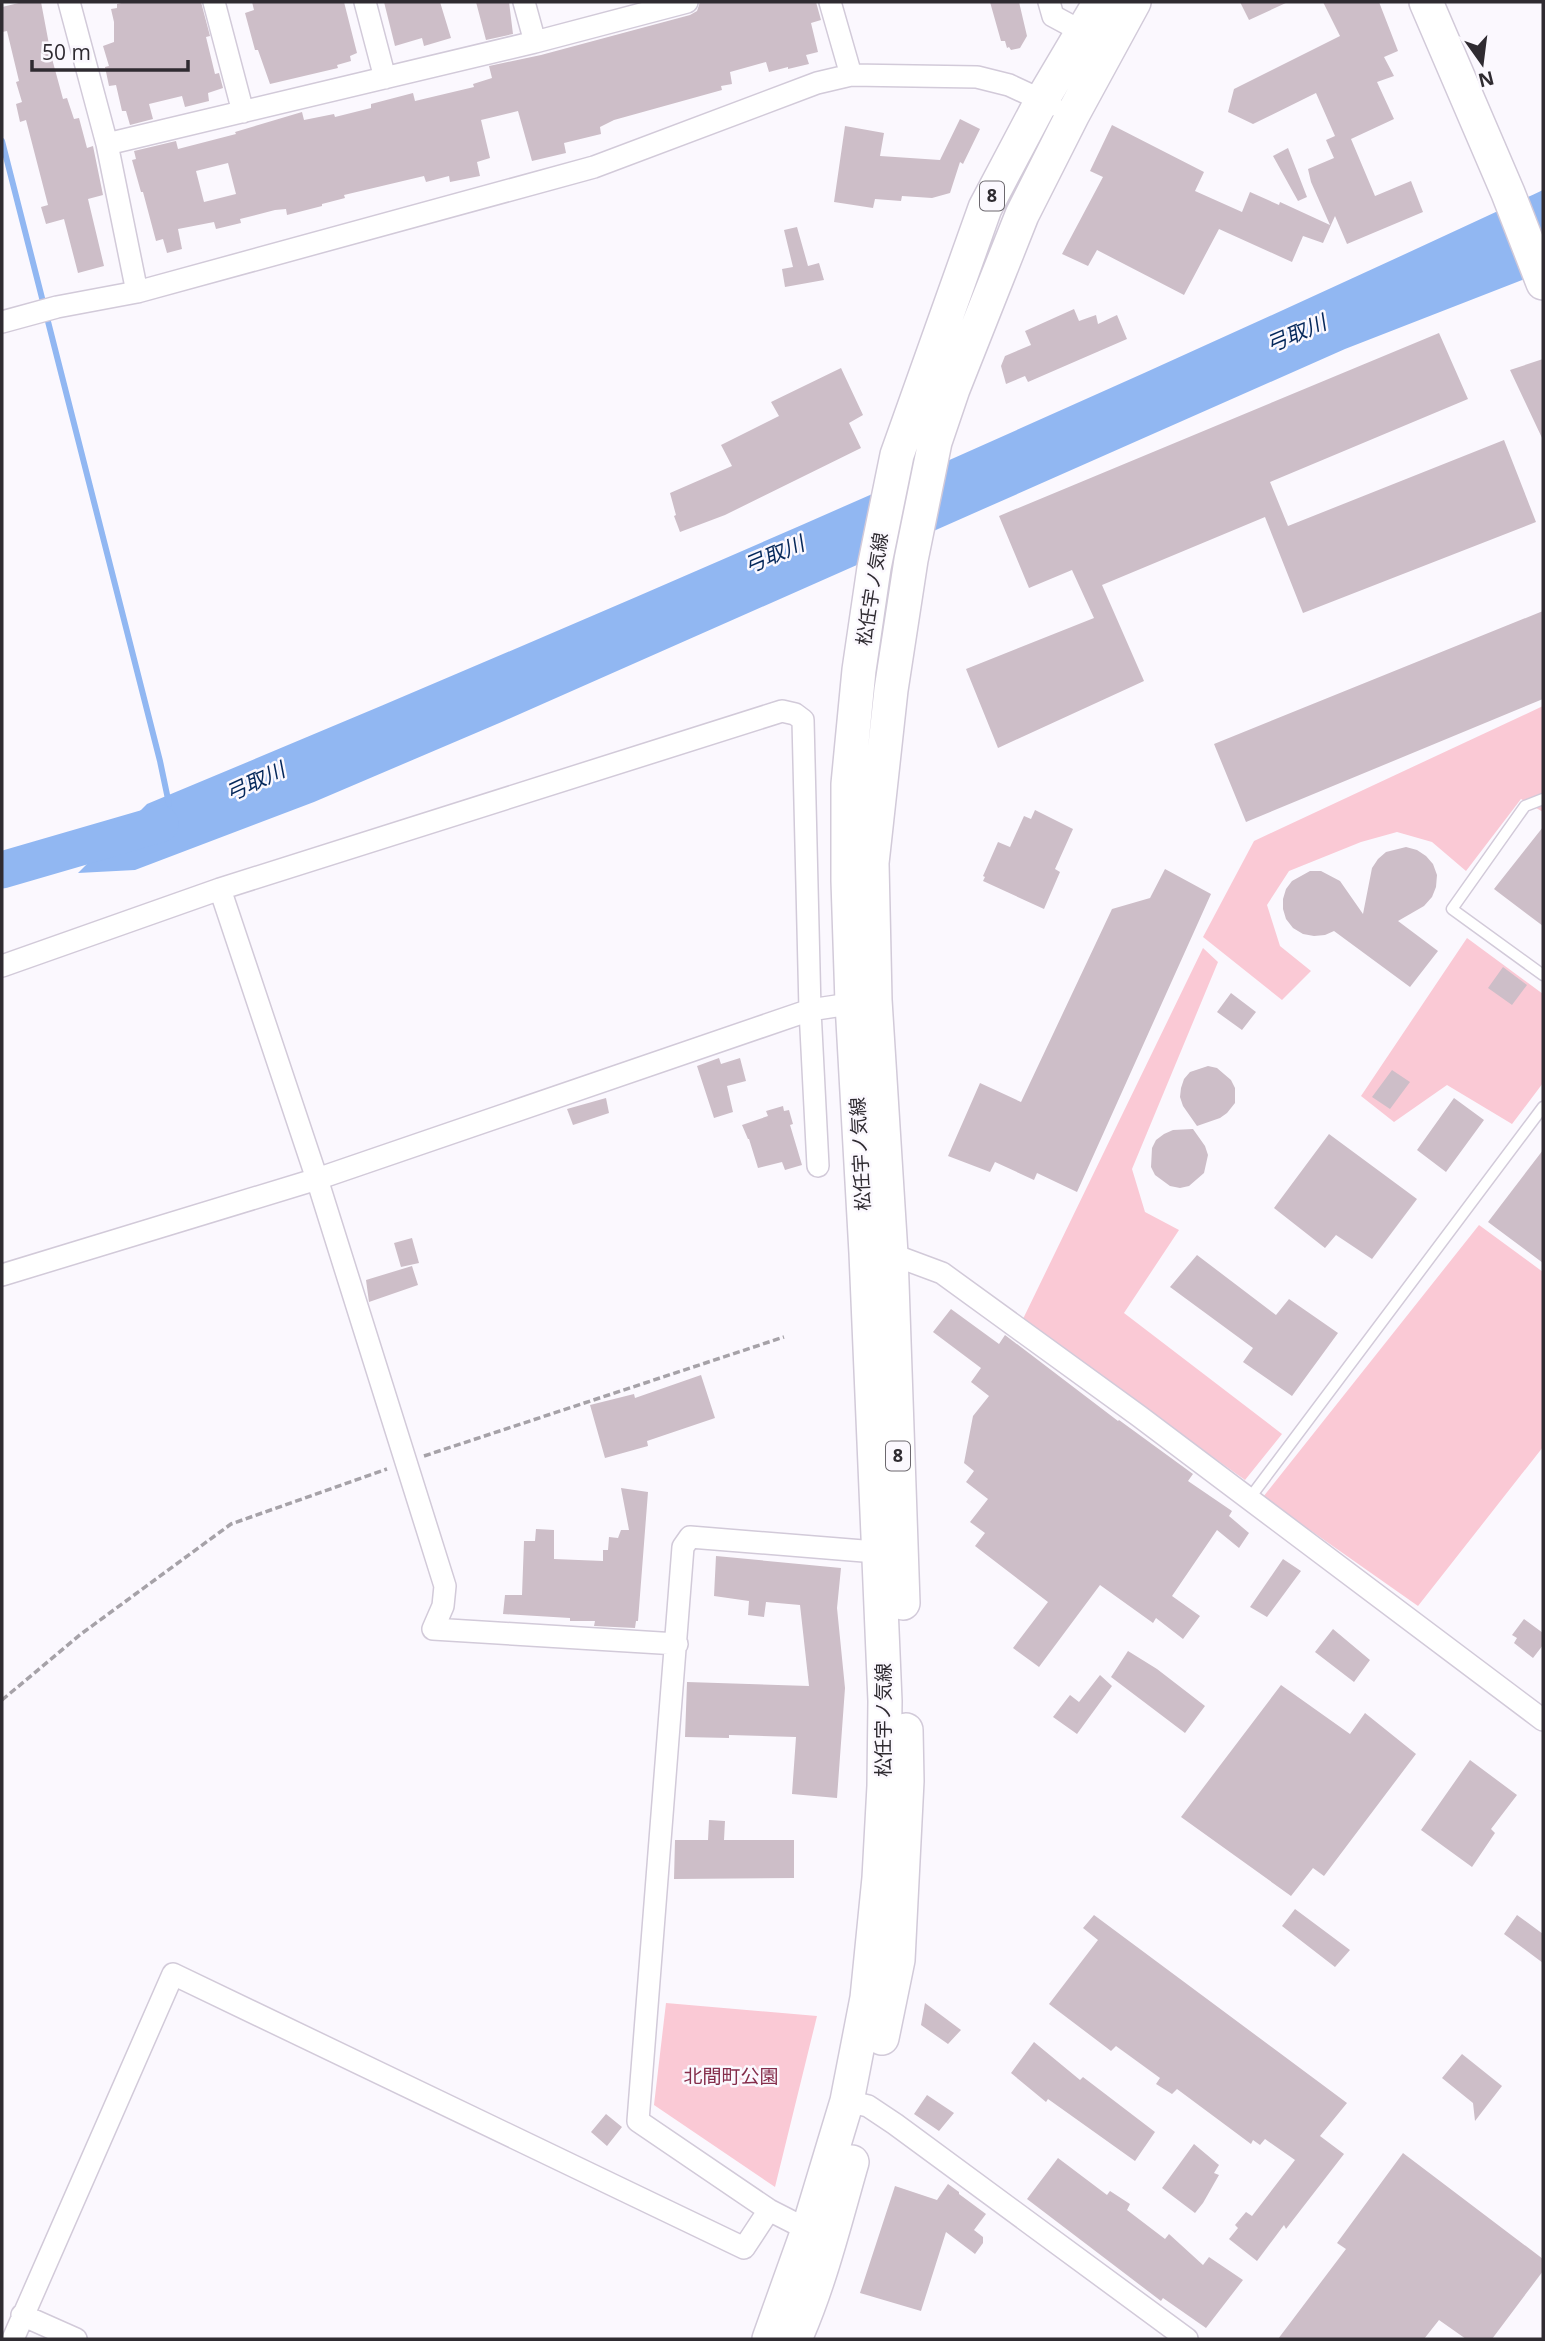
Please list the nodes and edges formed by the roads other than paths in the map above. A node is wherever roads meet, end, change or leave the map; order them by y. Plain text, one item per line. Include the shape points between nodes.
1 (69, 2) edge
2 (214, 2) edge
3 (365, 2) edge
4 (524, 2) edge
5 (830, 2) edge
6 (1049, 2) edge
7 (1100, 2) edge
8 (1134, 2) edge
9 (1426, 2) edge
10 (681, 3) edge
11 (1096, 39) junction
12 (534, 42) junction
13 (851, 75) junction
14 (385, 78) junction
15 (1042, 100) junction
16 (243, 112) junction
17 (1073, 114) junction
18 (107, 145) junction
19 (1543, 283) edge
20 (138, 292) junction
21 (2, 322) edge
22 (1543, 799) edge
23 (220, 889) junction
24 (2, 966) edge
25 (1543, 975) edge
26 (864, 1001) junction
27 (810, 1010) junction
28 (1543, 1107) edge
29 (818, 1166) dead end
30 (317, 1179) junction
31 (878, 1253) junction
32 (2, 1275) edge
33 (1249, 1499) junction
34 (889, 1553) junction
35 (677, 1644) junction
36 (1543, 1720) edge
37 (857, 2104) junction
38 (769, 2210) junction
39 (818, 2236) junction
40 (22, 2315) junction
41 (13, 2339) edge
42 (76, 2339) edge
43 (769, 2339) edge
44 (794, 2339) edge
45 (1187, 2339) edge

1 - 18 street
2 - 16 street
3 - 14 street
4 - 12 street
5 - 13 street
6 - 11 street via 1053,16
7 - 11 main road, 松任宇ノ気線 / 8
8 - 11 main road, 松任宇ノ気線 / 8
9 - 19 main road
10 - 12 street
11 - 15 main road, 松任宇ノ気線 / 8
11 - 17 main road, 松任宇ノ気線 / 8
12 - 14 street
13 - 15 street via 977,77
13 - 20 street via 817,83 594,167
14 - 16 street
15 - 17 street
15 - 26 main road, 松任宇ノ気線 / 8 via 985,208 897,455 874,568 848,784
16 - 18 street
17 - 26 main road, 松任宇ノ気線 / 8 via 1023,215 935,442 891,690 872,863
18 - 20 street
20 - 21 street
22 - 25 lane via 1525,806 1452,909
23 - 24 street
23 - 27 street via 782,710 803,720
23 - 30 street
26 - 27 street
26 - 31 main road, 松任宇ノ気線 / 8
27 - 29 street
27 - 30 street
28 - 33 lane
30 - 32 street
30 - 35 street via 445,1586 433,1629
31 - 33 street via 942,1273
31 - 34 main road, 松任宇ノ気線 / 8
33 - 36 street
34 - 35 street via 690,1537 683,1547
34 - 37 main road, 松任宇ノ気線 / 8 via 907,1782 904,1860 898,1960
35 - 38 street via 638,2121
37 - 39 main road, 松任宇ノ気線 / 8
37 - 45 street via 895,2124
38 - 39 street
38 - 40 street via 744,2248 173,1974
39 - 43 main road, 松任宇ノ気線 / 8
39 - 44 main road, 松任宇ノ気線 / 8 via 803,2322
40 - 41 street
40 - 42 street

